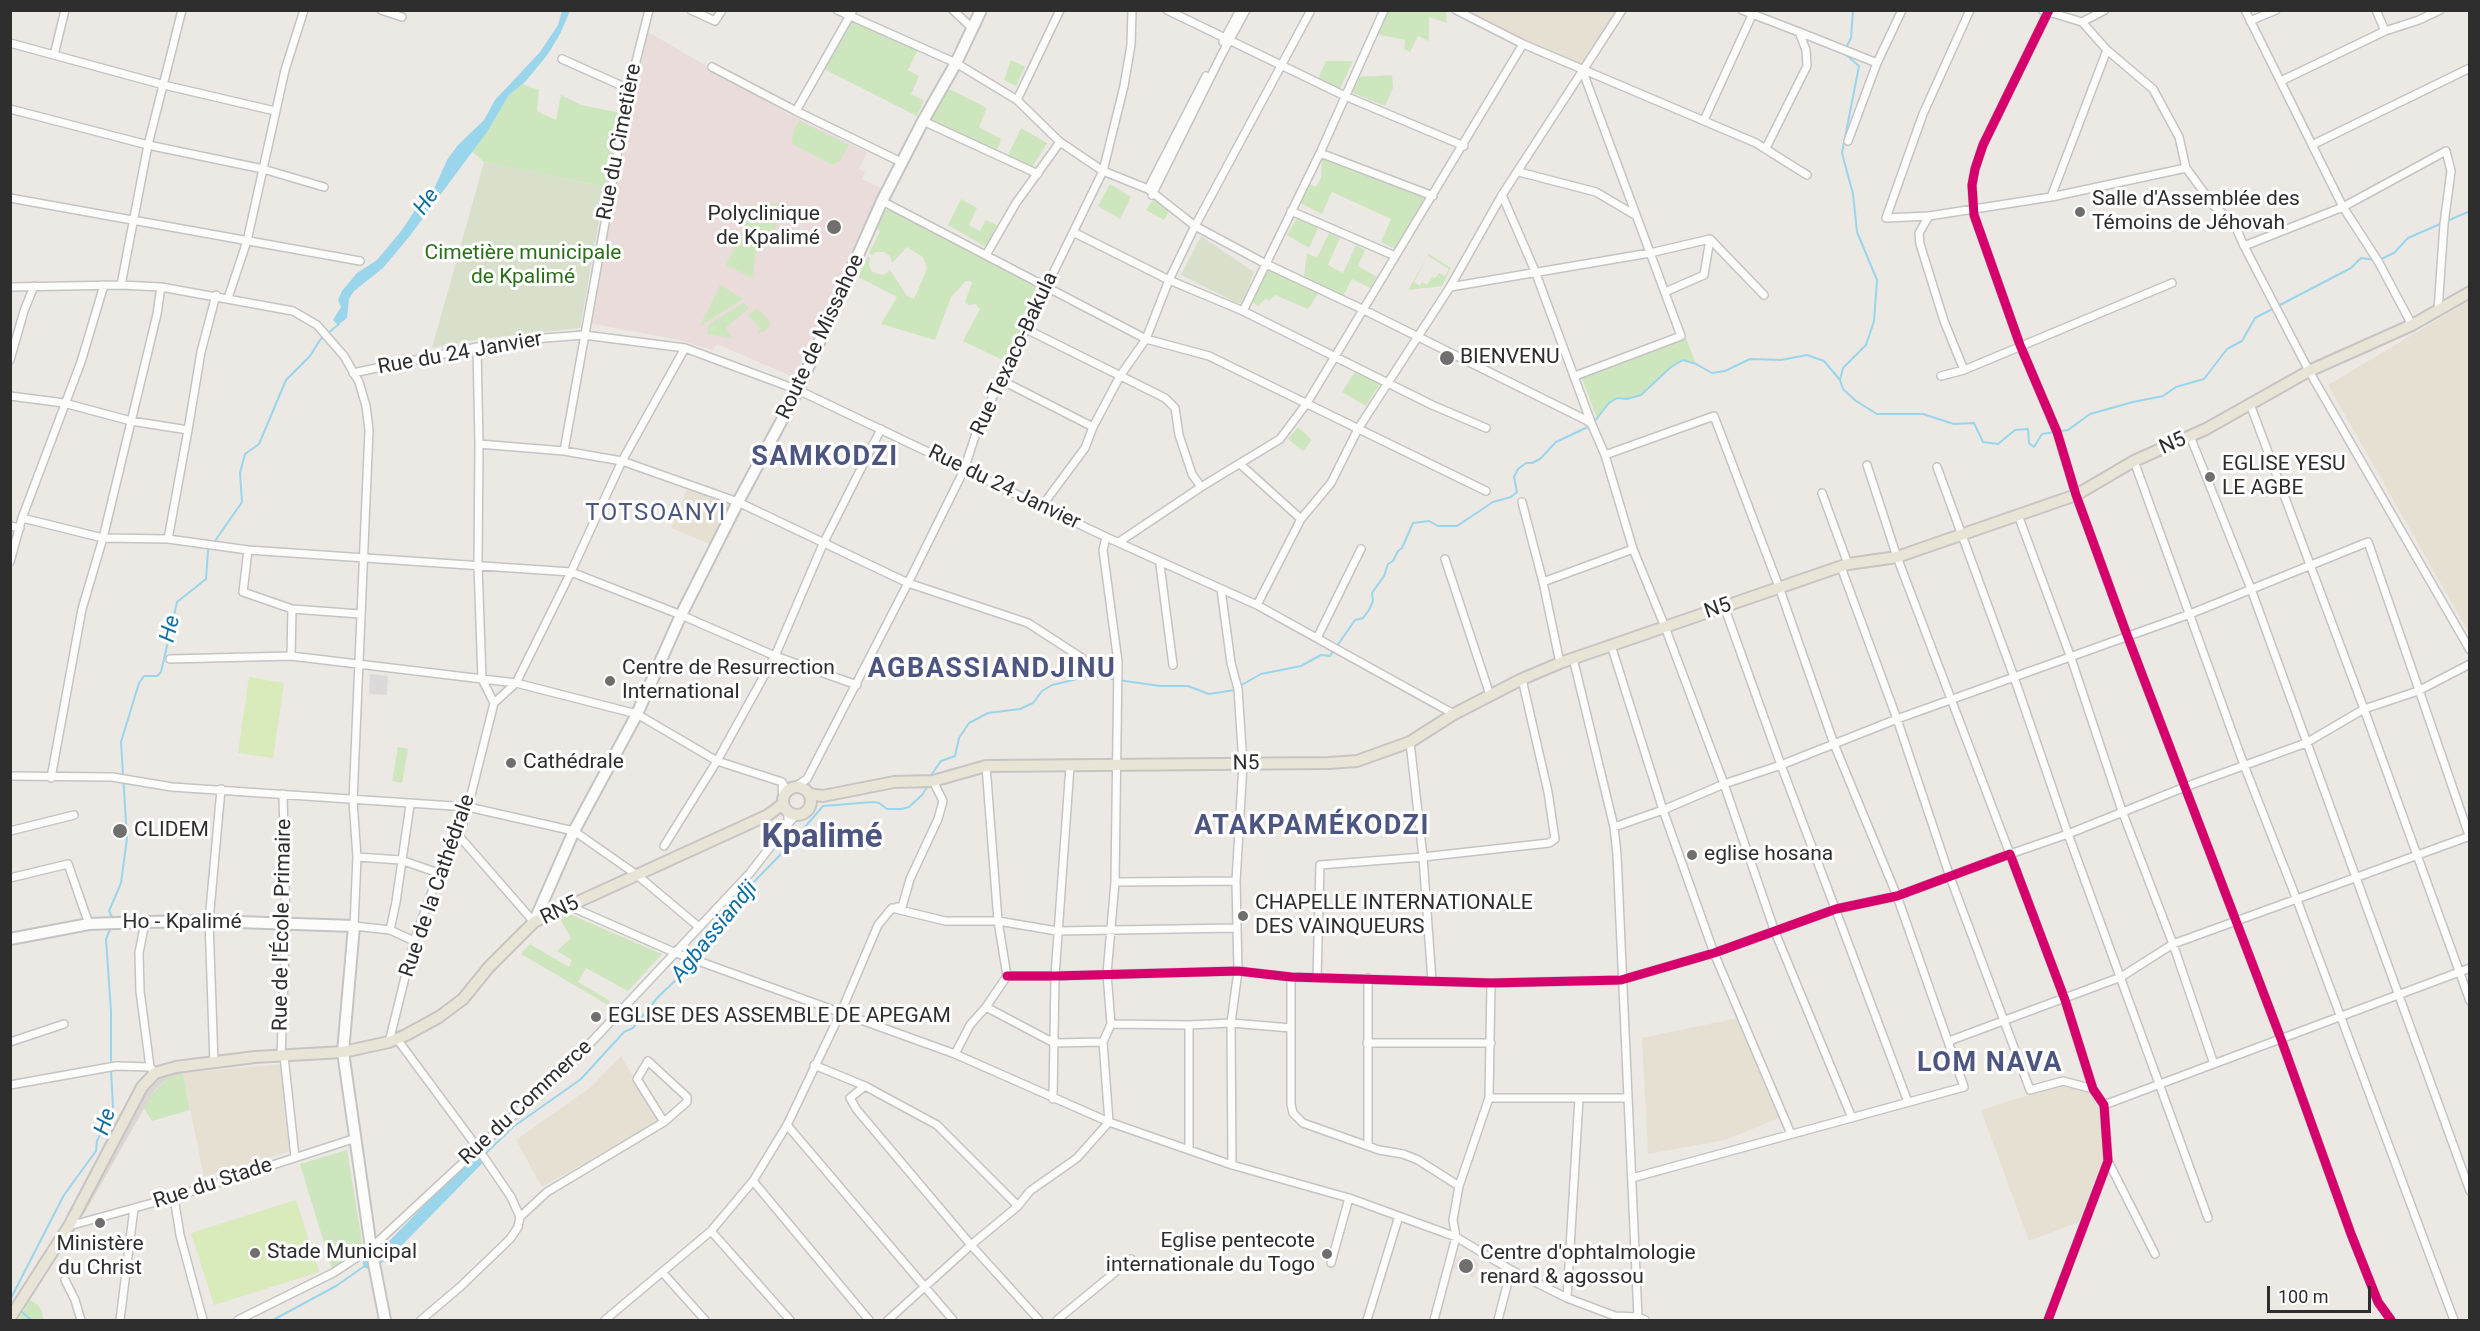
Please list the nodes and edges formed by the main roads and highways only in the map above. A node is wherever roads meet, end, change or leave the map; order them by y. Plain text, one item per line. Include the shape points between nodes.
1 (981, 10) edge
2 (2469, 292) edge
3 (929, 781) joint
4 (809, 800) junction
5 (790, 810) junction
6 (534, 922) junction
7 (10, 939) edge
8 (343, 1052) junction
9 (15, 1310) edge
10 (385, 1320) edge

1 - 6 main road, Route de Missahoe via 882,201 798,390 681,615 637,714 574,831
2 - 3 main road, N5 / N5 via 2412,325 2309,371 2190,436 2134,461 2076,495 1897,557 1844,566 1779,587 1560,663 1490,695 1410,742 1357,761 986,766
3 - 4 main road, RN5 / N5 via 894,782
4 - 5 main road, RN5 via 806,812
4 - 5 main road via 804,789 788,786
5 - 6 main road, RN5 / RN5 via 768,814
6 - 8 main road, RN5 / RN5 via 463,999 439,1017 393,1041
7 - 8 main road, Ho - Kpalimé via 94,924 145,921 354,926
8 - 9 main road, RN5 via 153,1070 69,1226
8 - 10 main road

